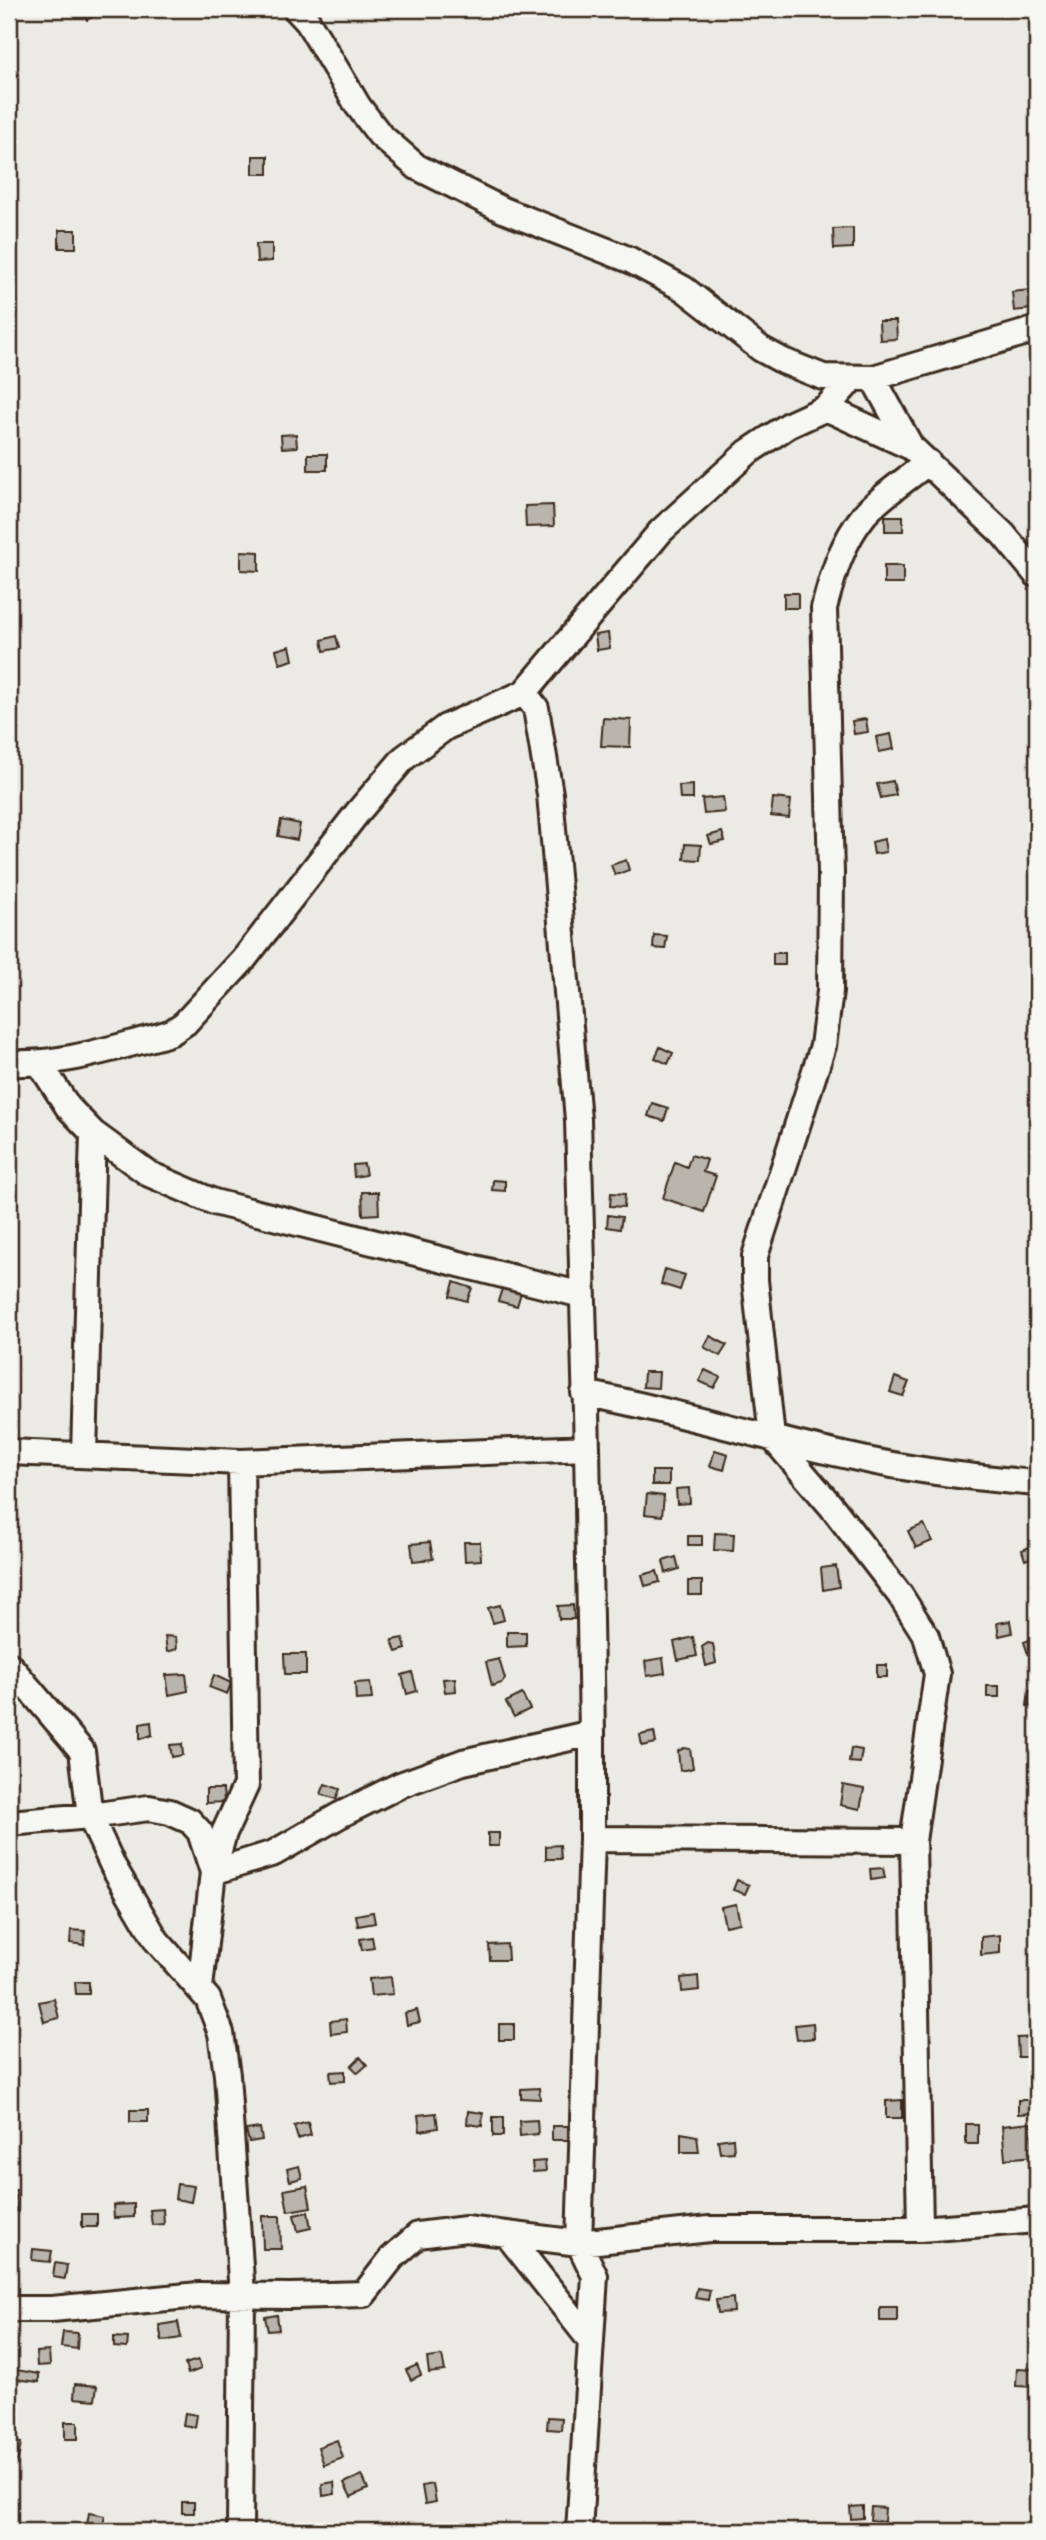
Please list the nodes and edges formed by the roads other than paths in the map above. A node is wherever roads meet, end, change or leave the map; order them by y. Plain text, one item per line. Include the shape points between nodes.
1 (296, 9) edge
2 (1037, 329) edge
3 (863, 379) junction
4 (826, 408) junction
5 (920, 454) junction
6 (1037, 575) edge
7 (524, 693) junction
8 (9, 1063) edge
9 (40, 1064) junction
10 (93, 1133) junction
11 (582, 1295) junction
12 (584, 1393) junction
13 (772, 1437) junction
14 (587, 1448) junction
15 (9, 1452) edge
16 (84, 1454) junction
17 (241, 1462) junction
18 (1037, 1483) edge
19 (9, 1665) edge
20 (592, 1734) junction
21 (90, 1816) junction
22 (9, 1823) edge
23 (592, 1839) junction
24 (913, 1841) junction
25 (214, 1872) junction
26 (201, 1989) junction
27 (1037, 2220) edge
28 (920, 2229) junction
29 (508, 2235) junction
30 (579, 2243) junction
31 (242, 2295) junction
32 (9, 2309) edge
33 (591, 2341) junction
34 (240, 2531) edge
35 (579, 2531) edge

1 - 3 street via 380,135 417,167 503,210 630,260 684,289 783,361 823,377
2 - 3 street
3 - 4 street
3 - 5 street
4 - 5 street
4 - 7 street via 748,452 661,531
5 - 6 street via 1003,534
5 - 13 street via 866,513 848,540 834,567 824,608 830,991 823,1046 755,1256
7 - 9 street via 446,727 404,758 244,959 185,1023 160,1036
7 - 11 street via 536,708 550,794 578,1120
8 - 9 street
9 - 10 street via 68,1107
10 - 11 street via 149,1174 214,1202
10 - 16 street
11 - 12 street
12 - 13 street
12 - 14 street
13 - 18 street via 952,1476
13 - 24 street via 832,1507 926,1636 937,1674
14 - 17 street
14 - 20 street
15 - 16 street
16 - 17 street
17 - 25 street via 246,1785 224,1833
19 - 21 street via 82,1751
20 - 23 street
20 - 25 street via 463,1762 400,1785 274,1853
21 - 22 street
21 - 25 street via 149,1808 170,1812 201,1832
21 - 26 street via 157,1941
23 - 24 street
23 - 30 street
24 - 28 street
25 - 26 street
26 - 31 street via 221,2033 227,2075
27 - 28 street
28 - 30 street via 710,2229
29 - 30 street
29 - 31 street via 466,2229 418,2235 392,2258 364,2294
29 - 33 street
30 - 33 street via 595,2276
31 - 32 street
31 - 34 street
33 - 35 street

